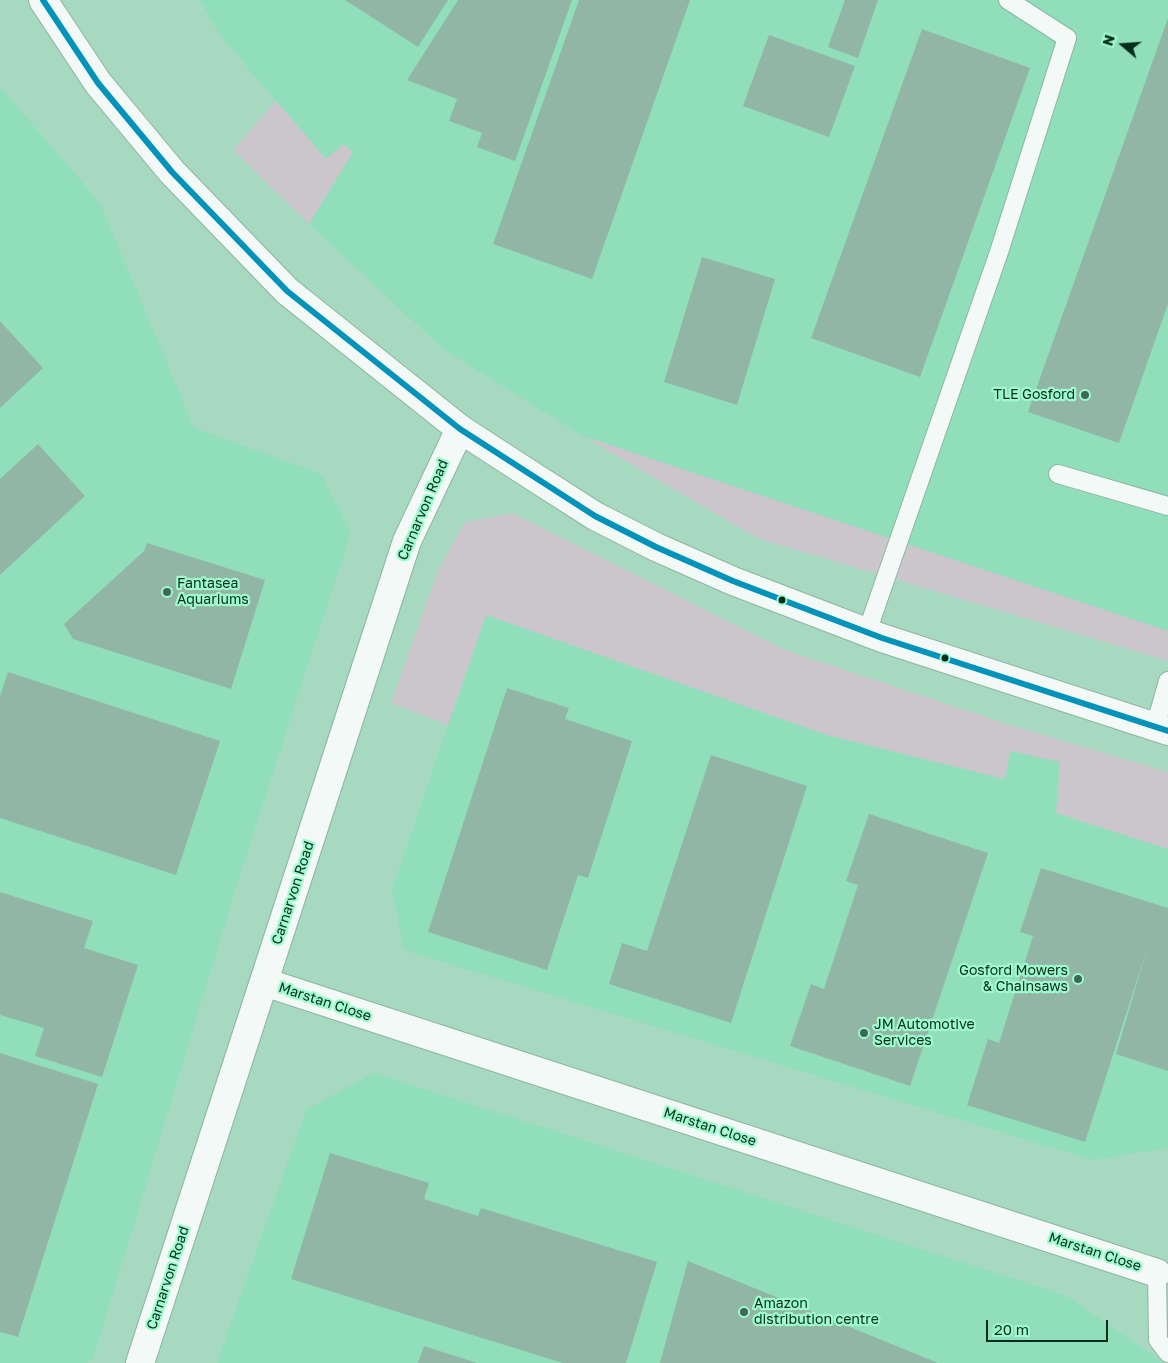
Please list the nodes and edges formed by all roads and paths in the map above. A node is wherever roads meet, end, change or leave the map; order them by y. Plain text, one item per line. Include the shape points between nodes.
1 (43, 0) edge
2 (1008, 0) edge
3 (460, 429) junction
4 (1058, 474) dead end
5 (1168, 506) edge
6 (867, 632) junction
7 (1168, 680) edge
8 (1161, 729) edge
9 (264, 982) junction
10 (1157, 1273) joint
11 (1168, 1353) edge
12 (140, 1363) edge

1 - 3 street via 98,83 159,157 287,291
2 - 6 lane via 1067,38 999,252
3 - 6 street via 595,516 656,547 733,581
3 - 9 street, Carnarvon Road via 407,541
4 - 5 lane
6 - 8 street
7 - 8 lane
9 - 10 street, Marstan Close
9 - 12 street, Carnarvon Road
10 - 11 lane via 1158,1340

